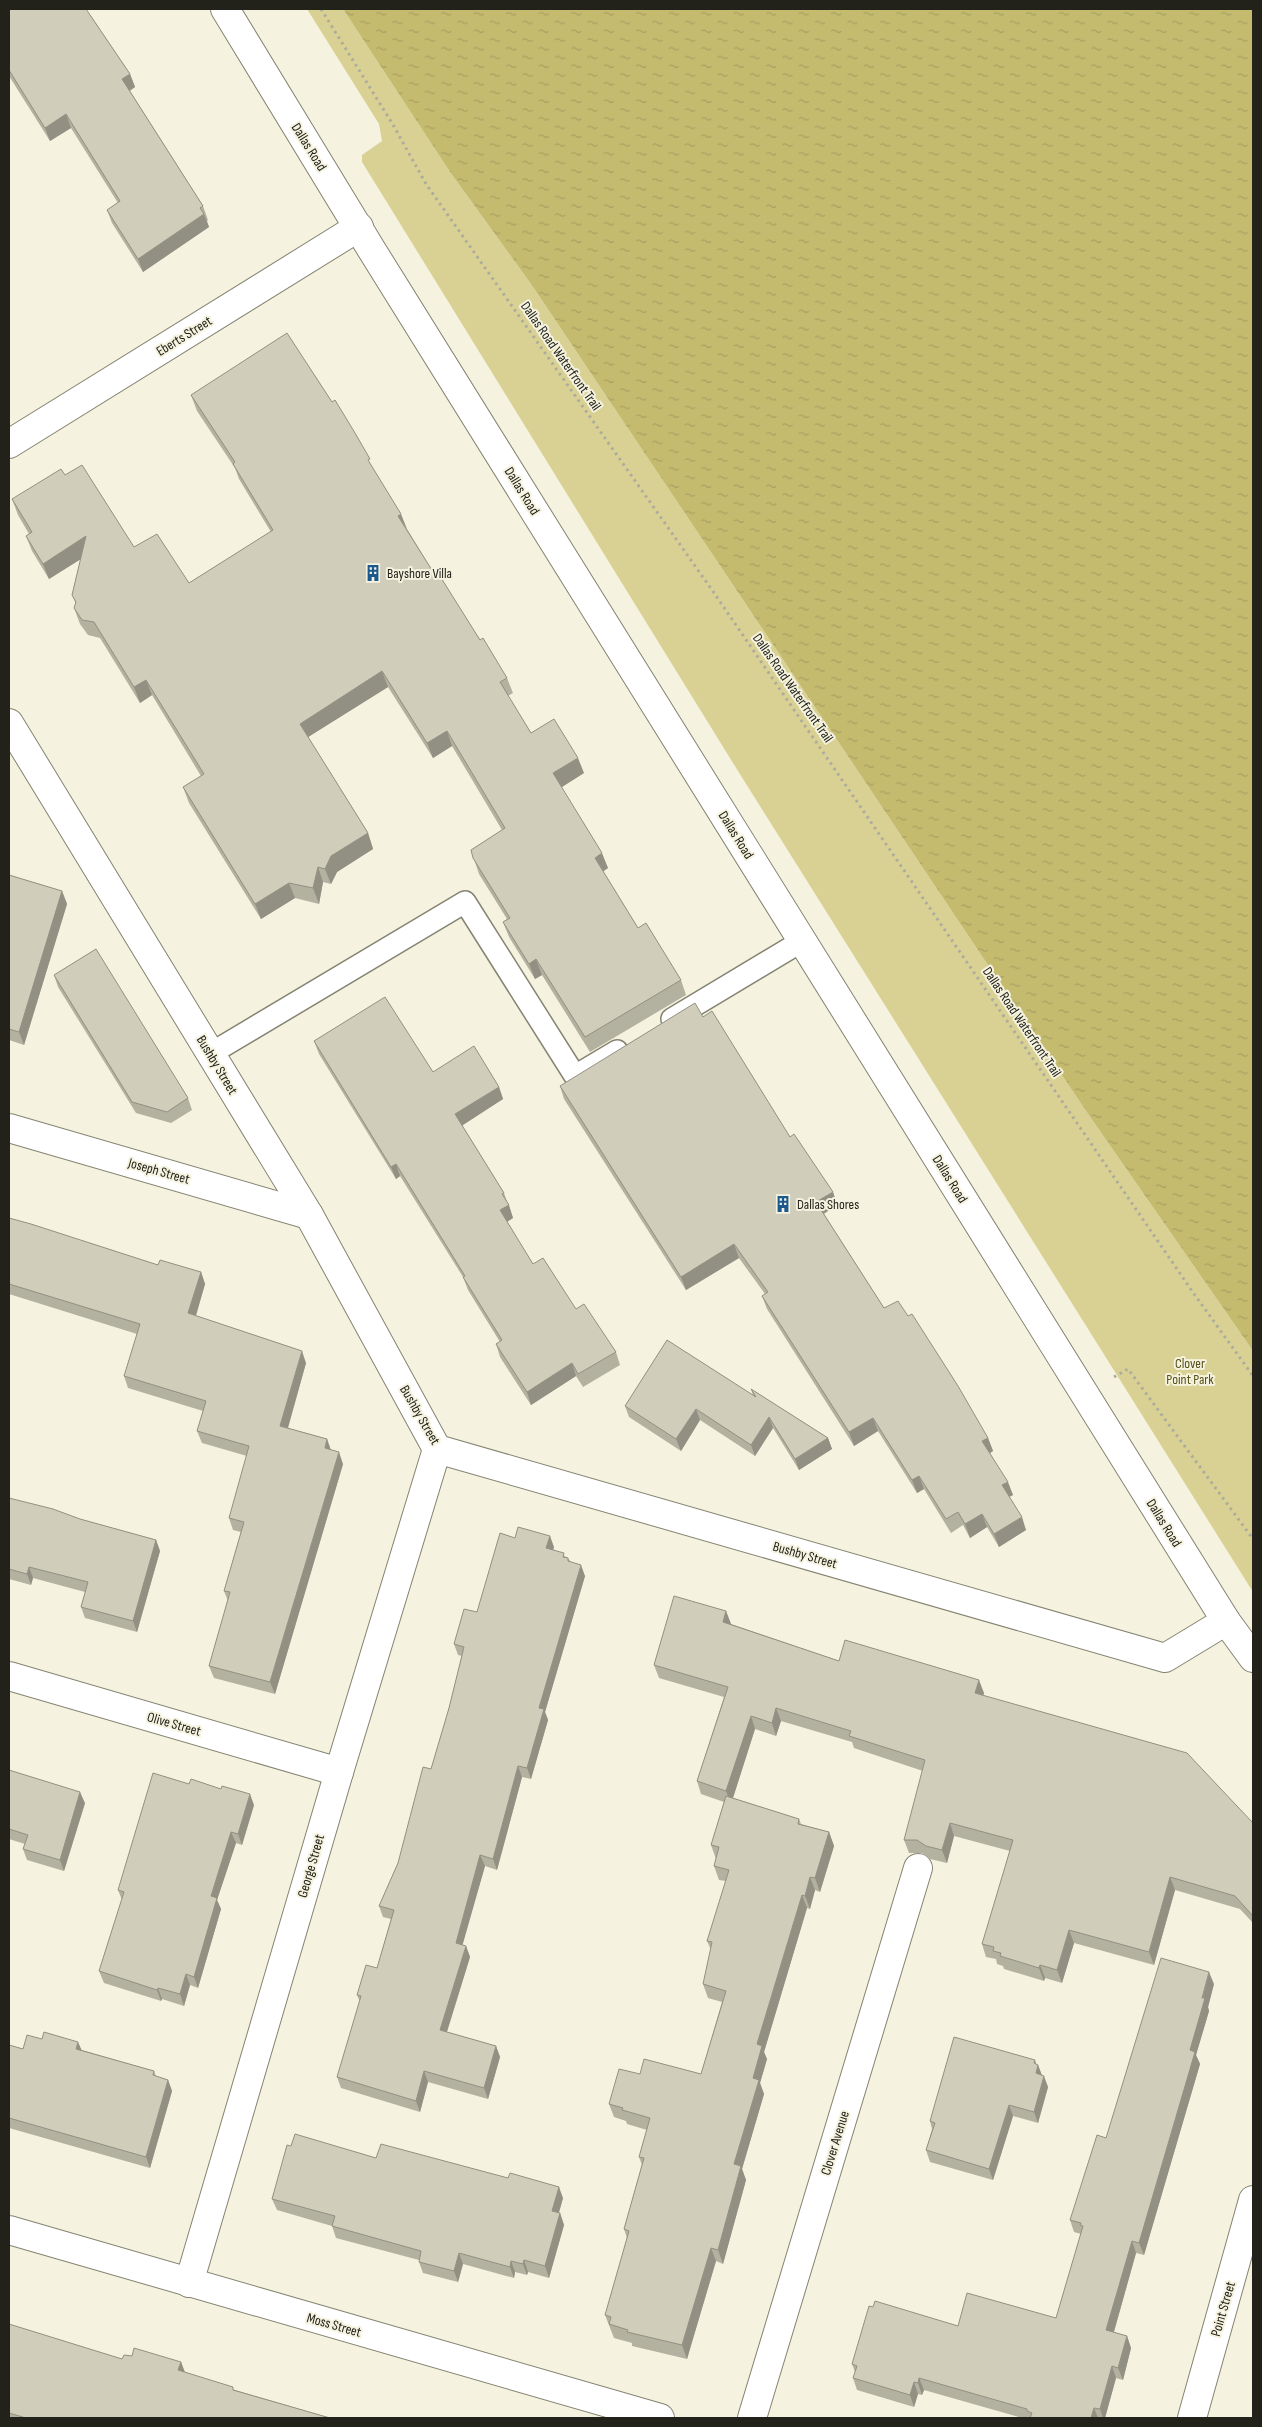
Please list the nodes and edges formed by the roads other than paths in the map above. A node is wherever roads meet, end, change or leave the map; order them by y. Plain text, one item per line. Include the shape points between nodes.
1 (225, 9) edge
2 (359, 228) junction
3 (9, 444) edge
4 (9, 723) edge
5 (802, 941) junction
6 (210, 1054) junction
7 (9, 1128) edge
8 (309, 1215) junction
9 (437, 1449) junction
10 (1226, 1621) junction
11 (1253, 1658) edge
12 (9, 1676) edge
13 (339, 1772) junction
14 (918, 1868) dead end
15 (1253, 2200) edge
16 (9, 2230) edge
17 (190, 2283) junction
18 (660, 2418) edge
19 (752, 2418) edge
20 (1192, 2418) edge

1 - 2 street, Dallas Road
2 - 3 street, Eberts Street
2 - 5 street, Dallas Road
4 - 6 street, Bushby Street
5 - 6 lane via 575,1076 465,902
5 - 10 street, Dallas Road
6 - 8 street, Bushby Street
7 - 8 street, Joseph Street
8 - 9 street, Bushby Street
9 - 10 street, Bushby Street via 1165,1658
9 - 13 street, George Street
10 - 11 street, Dallas Road
12 - 13 street, Olive Street
13 - 17 street, George Street
14 - 19 street, Clover Avenue
15 - 20 street, Point Street
16 - 17 street, Moss Street
17 - 18 street, Moss Street

